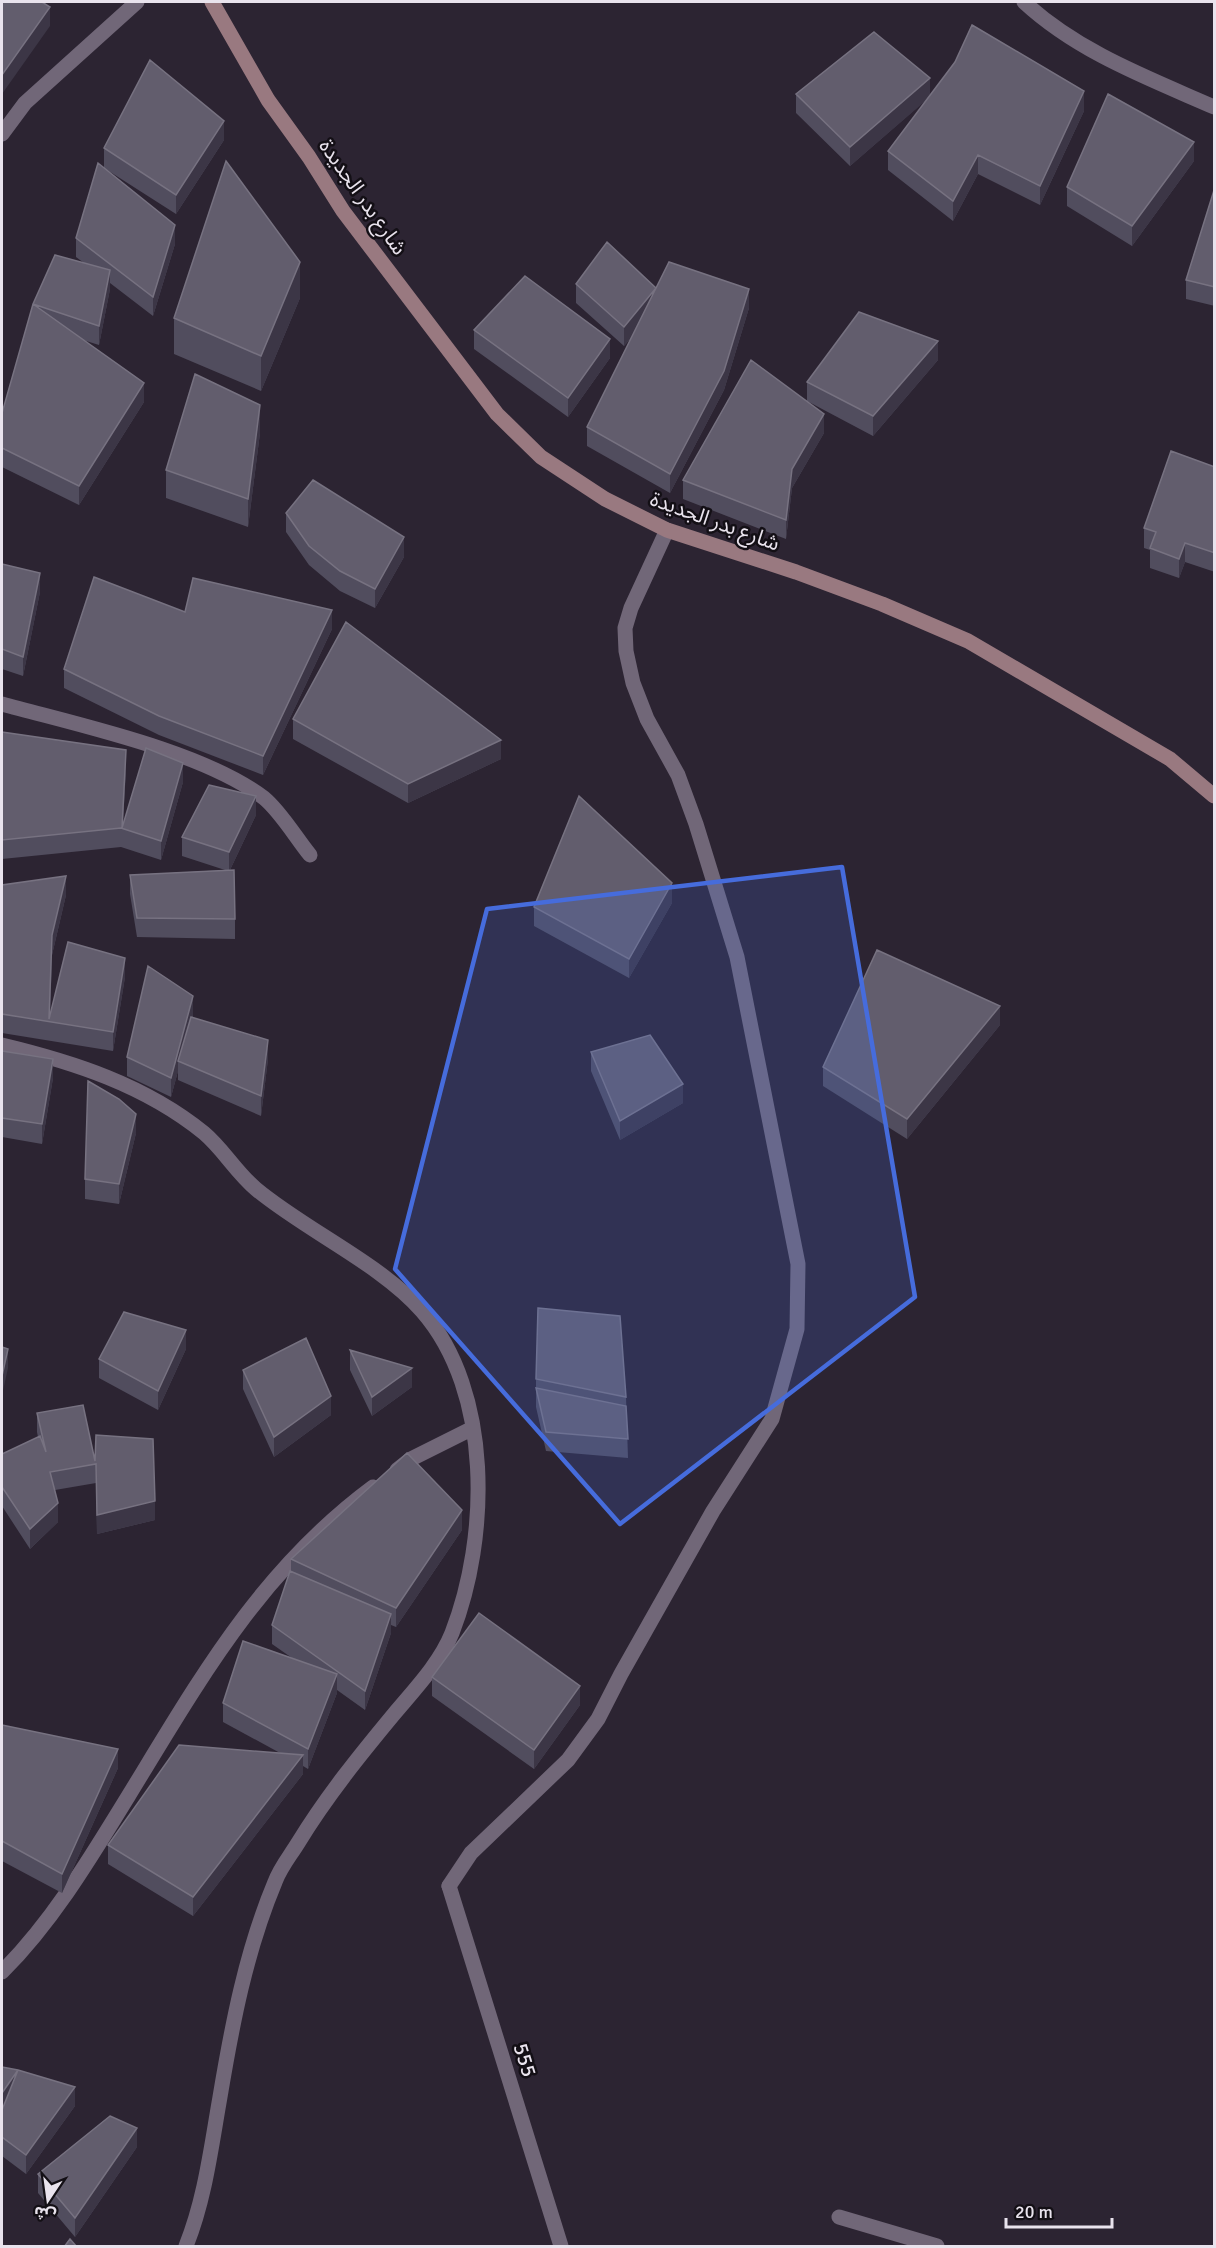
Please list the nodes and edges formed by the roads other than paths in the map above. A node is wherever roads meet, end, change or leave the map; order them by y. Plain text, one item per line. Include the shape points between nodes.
1 (137, 2) edge
2 (212, 2) edge
3 (1024, 2) edge
4 (1215, 107) edge
5 (2, 134) edge
6 (668, 530) junction
7 (2, 704) edge
8 (1215, 796) edge
9 (310, 855) dead end
10 (2, 1045) edge
11 (473, 1428) junction
12 (2, 1972) edge
13 (839, 2217) dead end
14 (186, 2247) edge
15 (561, 2247) edge
16 (937, 2247) edge

1 - 5 street via 25,103
2 - 6 main road, شارع بدر الجديدة via 268,100 343,211 496,414 541,457 574,480
3 - 4 street via 1085,48
6 - 8 main road, شارع بدر الجديدة via 796,572 968,641 1170,759
6 - 15 street, 555 via 625,628 626,651 636,692 678,776 696,824 736,957 798,1264 797,1329 772,1419 713,1511 598,1719 568,1760 471,1853 449,1886
7 - 9 street via 122,738 237,781 266,800
10 - 11 street via 81,1065 155,1101 207,1135 255,1188 378,1274 422,1310 441,1338 466,1389
11 - 12 street via 411,1459 341,1511 283,1567 217,1653 72,1887
11 - 14 street via 477,1494 473,1544 452,1633 420,1682 320,1806 276,1879 233,2022 204,2190
13 - 16 street

